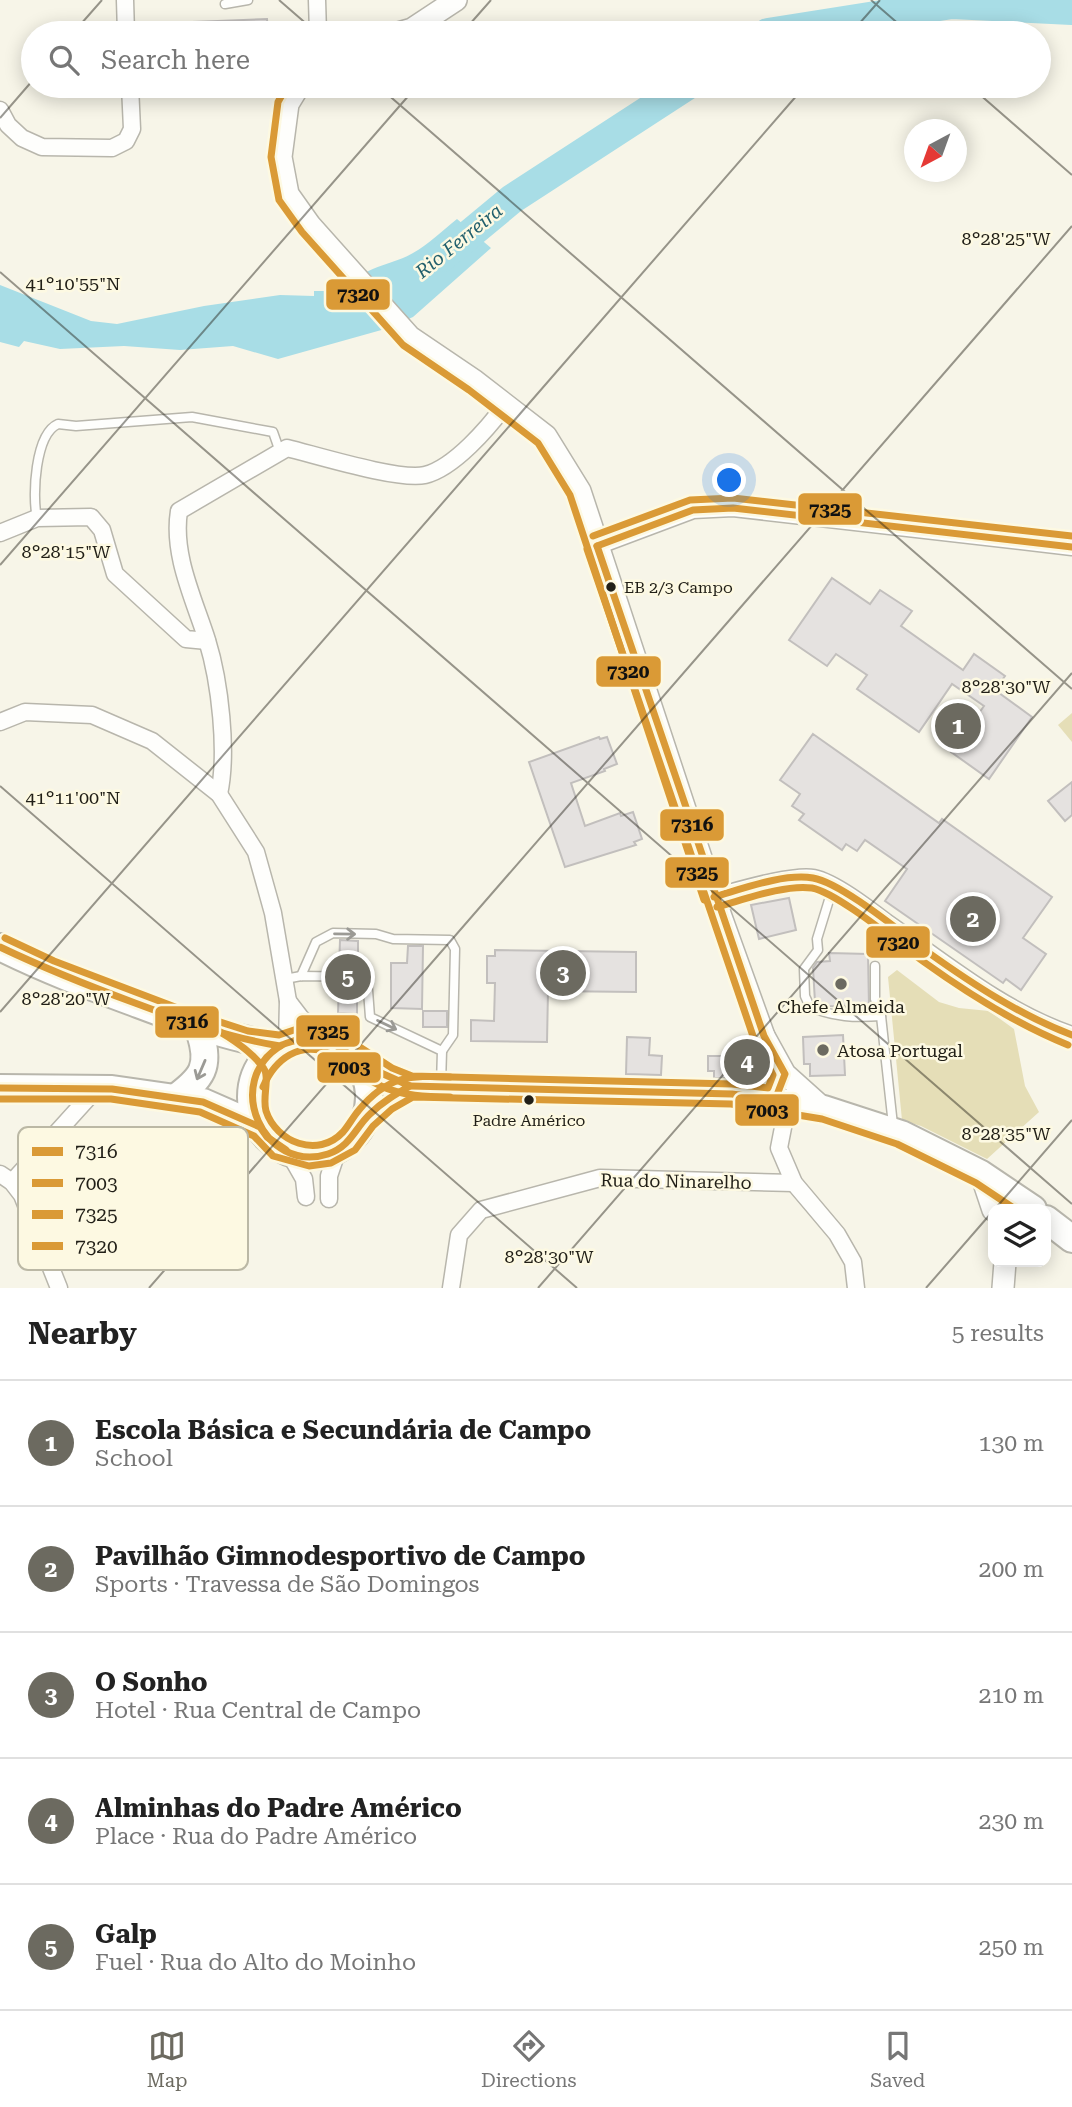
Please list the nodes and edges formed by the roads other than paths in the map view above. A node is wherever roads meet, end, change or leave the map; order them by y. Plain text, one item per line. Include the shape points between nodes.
1 (125, 0) edge
2 (248, 0) edge
3 (317, 0) edge
4 (456, 0) edge
5 (225, 4) dead end
6 (126, 21) edge
7 (318, 21) edge
8 (424, 21) edge
9 (131, 98) edge
10 (292, 98) edge
11 (0, 110) edge
12 (506, 404) junction
13 (280, 452) junction
14 (37, 518) junction
15 (0, 533) edge
16 (597, 546) junction
17 (1072, 547) edge
18 (208, 641) junction
19 (0, 722) edge
20 (219, 794) junction
21 (833, 887) junction
22 (714, 897) junction
23 (0, 947) edge
24 (875, 966) dead end
25 (301, 976) junction
26 (285, 979) junction
27 (288, 1000) junction
28 (881, 1016) junction
29 (190, 1027) junction
30 (1072, 1035) edge
31 (764, 1036) junction
32 (325, 1040) junction
33 (284, 1045) junction
34 (442, 1051) junction
35 (354, 1058) junction
36 (785, 1074) junction
37 (254, 1079) junction
38 (410, 1086) junction
39 (0, 1087) edge
40 (441, 1087) junction
41 (92, 1088) junction
42 (175, 1098) junction
43 (774, 1100) junction
44 (203, 1102) junction
45 (824, 1108) junction
46 (365, 1119) junction
47 (58, 1127) edge
48 (260, 1127) junction
49 (894, 1132) junction
50 (338, 1149) junction
51 (288, 1152) junction
52 (981, 1174) junction
53 (6, 1178) edge
54 (794, 1183) junction
55 (18, 1191) edge
56 (306, 1197) dead end
57 (328, 1199) dead end
58 (991, 1204) edge
59 (1022, 1204) edge
60 (1051, 1224) edge
61 (1072, 1239) edge
62 (1051, 1241) edge
63 (52, 1270) edge
64 (59, 1288) edge
65 (450, 1288) edge
66 (856, 1288) edge

1 - 6 street
2 - 5 lane
3 - 7 street
4 - 8 street
9 - 11 street via 132,130 126,141 112,148 41,147 22,138
10 - 12 street via 281,158 288,194 410,337
12 - 13 street via 458,457 425,475 397,474 287,448
12 - 16 street via 546,436 580,491
13 - 14 lane via 273,432 192,418 58,424 48,431 43,443 34,488
13 - 18 street via 179,511 176,529 191,598
14 - 15 street
14 - 18 street via 91,517 102,530 115,574 186,639
16 - 17 street via 693,510 733,509
16 - 22 street
18 - 20 street via 218,686 224,772
19 - 20 street via 25,712 92,715 152,741
20 - 26 street via 256,852
21 - 22 street via 814,878 792,879
21 - 28 lane via 817,939 818,950 804,969 805,996 810,1007 827,1014
21 - 30 street via 1039,1024
22 - 31 street
23 - 29 main road
24 - 28 lane via 875,999
25 - 26 lane
25 -> 34 lane via 367,977 370,1017
25 -> 34 lane via 316,942 333,933 450,940 455,949 453,1035
26 - 27 street
27 - 32 street
27 - 33 street
28 - 49 lane
29 - 33 main road
29 - 37 main road via 227,1048
29 -> 42 main road via 206,1053 204,1071
31 - 36 street
31 - 43 street
32 - 33 main road
32 - 35 main road
33 - 37 main road via 261,1064
34 - 40 lane
35 - 38 main road
35 - 46 main road via 368,1087
36 - 43 street
36 - 45 street
37 - 44 main road via 238,1091
37 - 48 main road via 252,1106
38 - 40 main road
38 - 46 main road
39 - 41 main road
40 - 43 main road via 732,1094
41 - 42 main road
41 - 47 street via 88,1098
42 - 44 main road
43 - 45 main road
43 - 54 street via 779,1148
44 - 48 main road
45 - 49 main road
46 - 50 main road
48 - 51 main road
49 - 52 main road
50 - 51 main road via 318,1156
50 - 57 street via 329,1176
51 - 56 street via 304,1179
52 - 58 street
52 - 59 main road
53 - 55 street
54 - 65 street, Rua do Ninarelho via 600,1178 481,1210 459,1235
54 - 66 street via 837,1234 853,1262
60 - 61 main road
61 - 62 street
63 - 64 street

